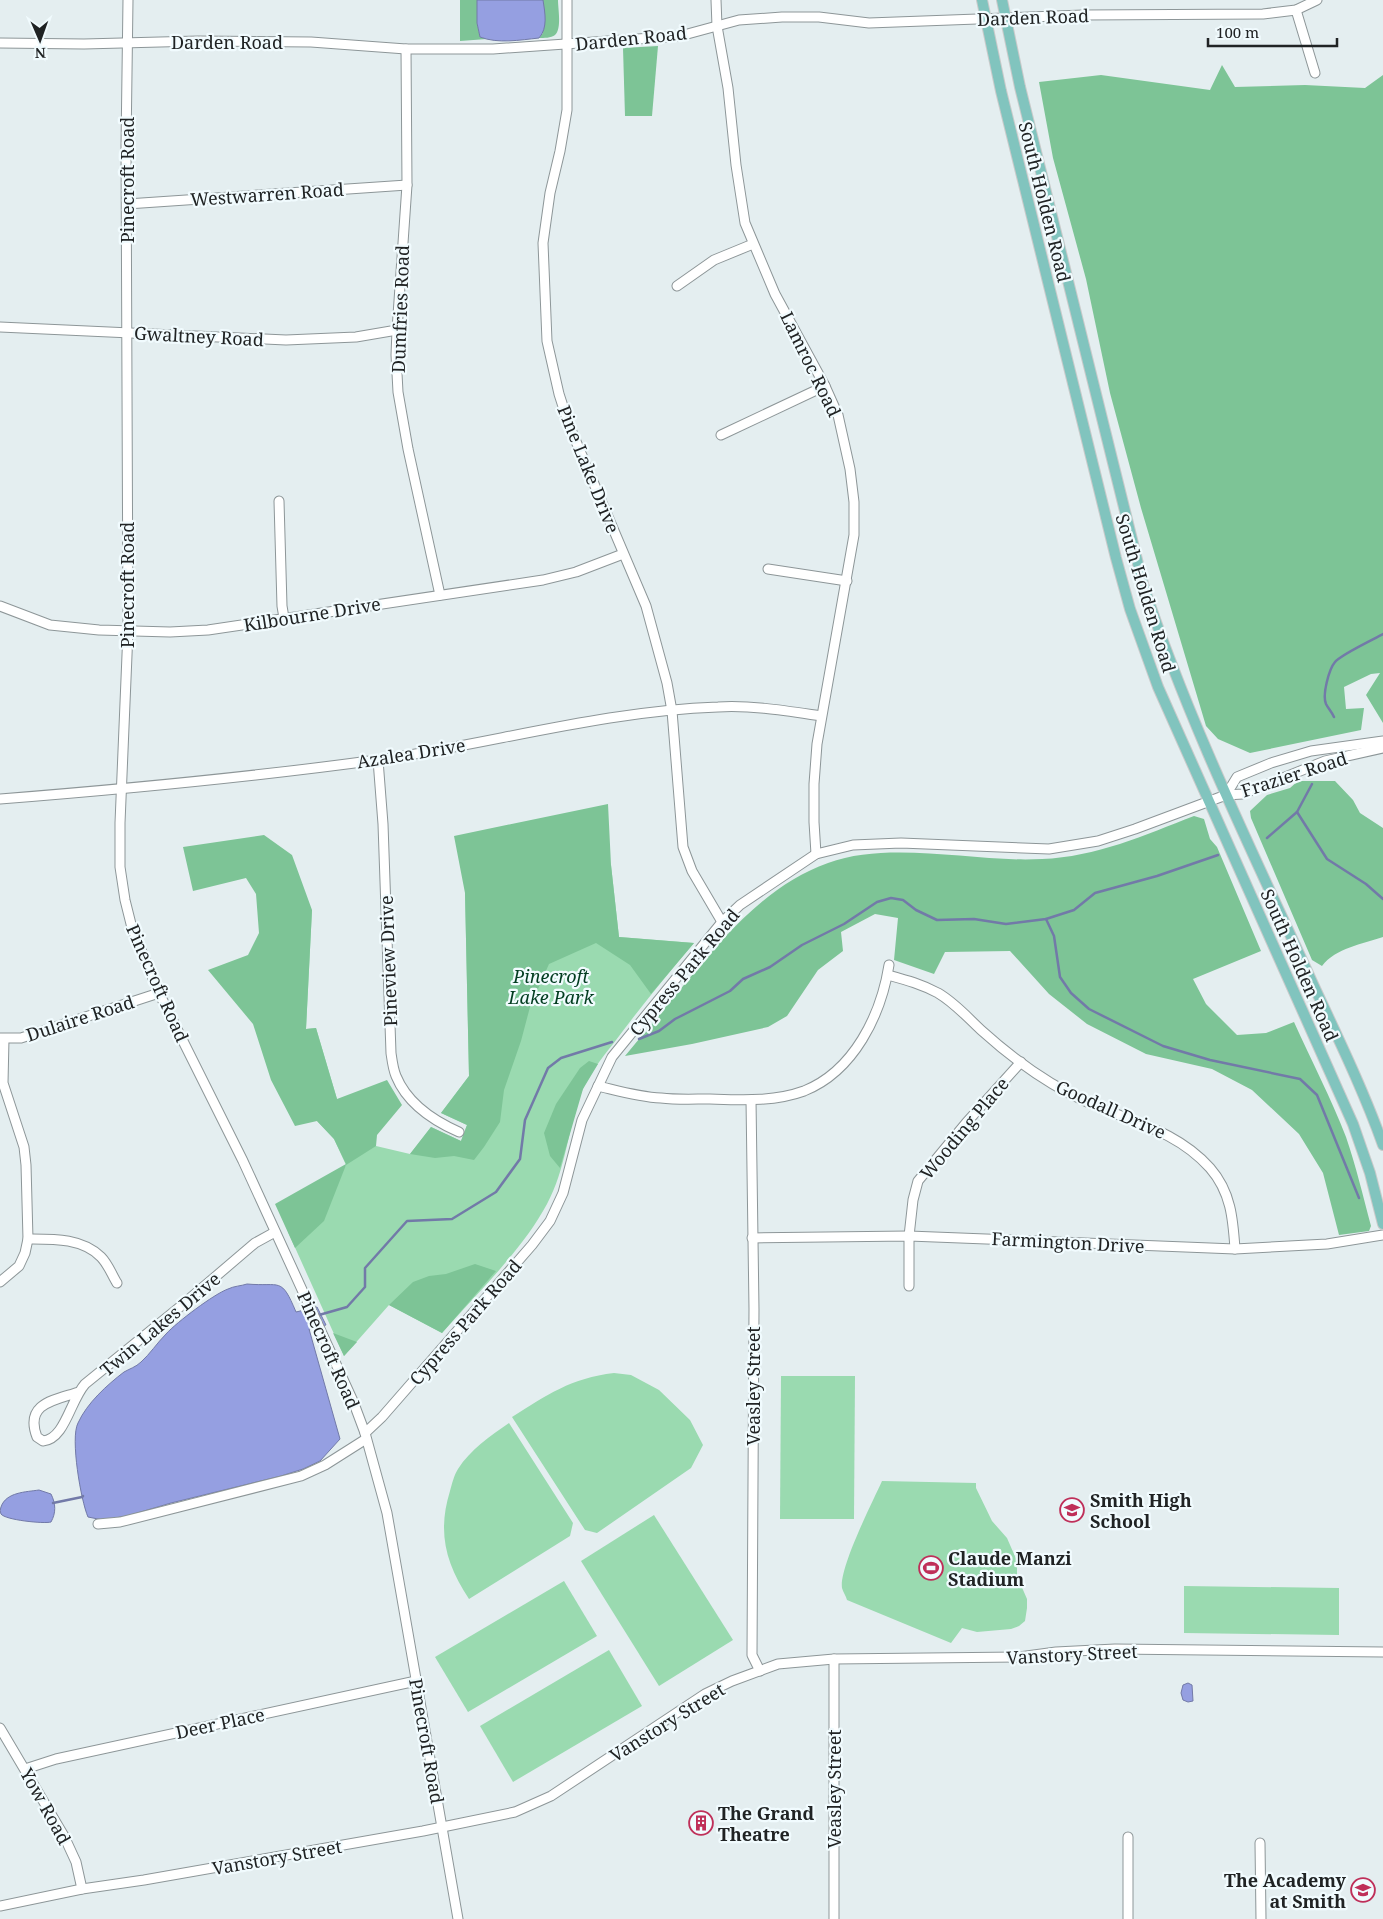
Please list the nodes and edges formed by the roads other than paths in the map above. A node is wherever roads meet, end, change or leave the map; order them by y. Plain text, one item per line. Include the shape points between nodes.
1 (128, 0) edge
2 (567, 0) edge
3 (716, 0) edge
4 (982, 0) edge
5 (1002, 0) edge
6 (1317, 0) edge
7 (1296, 10) junction
8 (984, 18) junction
9 (1005, 19) junction
10 (717, 26) junction
11 (127, 42) junction
12 (0, 43) edge
13 (568, 44) junction
14 (406, 49) junction
15 (1315, 73) dead end
16 (407, 185) junction
17 (127, 204) junction
18 (753, 244) junction
19 (677, 286) dead end
20 (0, 327) edge
21 (397, 330) junction
22 (128, 332) junction
23 (826, 386) junction
24 (721, 435) dead end
25 (279, 500) dead end
26 (623, 554) junction
27 (768, 569) dead end
28 (847, 581) junction
29 (440, 595) junction
30 (0, 606) edge
31 (284, 618) junction
32 (128, 631) junction
33 (672, 711) junction
34 (821, 716) junction
35 (1383, 741) edge
36 (1383, 748) edge
37 (378, 760) junction
38 (122, 790) junction
39 (1226, 795) junction
40 (0, 799) edge
41 (1210, 801) junction
42 (816, 854) junction
43 (722, 922) junction
44 (890, 965) dead end
45 (888, 975) junction
46 (159, 993) junction
47 (2, 1039) edge
48 (1021, 1062) junction
49 (598, 1086) junction
50 (751, 1100) junction
51 (459, 1132) dead end
52 (1383, 1145) edge
53 (1383, 1224) edge
54 (274, 1232) junction
55 (1383, 1235) edge
56 (909, 1236) junction
57 (752, 1238) junction
58 (28, 1239) junction
59 (1235, 1249) junction
60 (0, 1282) edge
61 (117, 1283) dead end
62 (909, 1286) dead end
63 (79, 1392) junction
64 (365, 1436) junction
65 (98, 1524) dead end
66 (1383, 1652) edge
67 (834, 1659) junction
68 (760, 1671) junction
69 (416, 1681) junction
70 (0, 1728) edge
71 (25, 1769) junction
72 (442, 1828) junction
73 (1128, 1837) dead end
74 (1260, 1843) dead end
75 (82, 1889) junction
76 (0, 1906) edge
77 (458, 1919) edge
78 (834, 1919) edge
79 (1128, 1919) edge
80 (1261, 1919) edge

1 - 11 street, Pinecroft Road
2 - 13 street, Pine Lake Drive
3 - 10 street, Lamroc Road
4 - 8 main road, South Holden Road
5 - 9 main road, South Holden Road
6 - 7 street, Darden Road
7 - 9 street, Darden Road via 1264,14
7 - 15 street
8 - 9 street, Darden Road
8 - 10 street, Darden Road via 869,23 819,17 782,17 739,20
8 - 41 main road, South Holden Road via 1128,600 1158,687
9 - 39 main road, South Holden Road via 1143,584 1183,698
10 - 13 street, Darden Road via 680,36
10 - 18 street, Lamroc Road via 741,201
11 - 12 street, Darden Road
11 - 14 street, Darden Road via 311,42
11 - 17 street, Pinecroft Road
13 - 14 street, Darden Road via 493,49
13 - 26 street, Pine Lake Drive via 567,110 543,243 547,341 569,425
14 - 16 street, Dumfries Road
16 - 17 street, Westwarren Road
16 - 21 street, Dumfries Road
17 - 22 street, Pinecroft Road
18 - 19 street via 714,260
18 - 23 street, Lamroc Road via 775,294
20 - 22 street, Gwaltney Road
21 - 22 street, Gwaltney Road via 356,337 288,340
21 - 29 street, Dumfries Road via 398,392
22 - 32 street, Pinecroft Road
23 - 24 street
23 - 28 street, Lamroc Road via 845,442 854,502 854,535
25 - 31 street
26 - 29 street, Kilbourne Drive via 562,576
26 - 33 street, Pine Lake Drive via 646,606
27 - 28 street
28 - 34 street, Lamroc Road
29 - 31 street, Kilbourne Drive
30 - 32 street, Kilbourne Drive via 50,625
31 - 32 street, Kilbourne Drive via 208,630
32 - 38 street, Pinecroft Road
33 - 34 street, Azalea Drive via 718,706 775,709
33 - 37 street, Azalea Drive via 603,717
33 - 43 street, Pine Lake Drive via 683,848 692,871
34 - 42 street, Lamroc Road via 814,784
35 - 39 street, Frazier Road via 1311,752 1271,763 1237,777
36 - 39 street, Frazier Road via 1325,761 1243,794
37 - 38 street, Azalea Drive
37 - 51 street, Pineview Drive via 391,1053 396,1075 405,1093 432,1118
38 - 40 street, Azalea Drive
38 - 46 street, Pinecroft Road via 120,867 125,900 132,928
39 - 41 street, Cypress Park Road
39 - 52 main road, South Holden Road via 1355,1075
41 - 42 street, Cypress Park Road via 1098,841 1068,847 896,843 853,845
41 - 53 main road, South Holden Road via 1353,1124
42 - 43 street, Cypress Park Road via 740,905
43 - 49 street, Cypress Park Road via 612,1057
44 - 45 street
45 - 48 street, Goodall Drive via 918,983 940,994
45 - 50 street via 861,1043 844,1064 804,1091
46 - 47 street, Dulaire Road via 21,1038
46 - 54 street, Pinecroft Road via 243,1161
47 - 58 street via 3,1084 24,1147
48 - 56 street, Wooding Place via 918,1182
48 - 59 street, Goodall Drive via 1087,1102 1171,1136 1192,1151 1211,1169 1224,1189 1232,1212
49 - 50 street via 661,1098
49 - 64 street, Cypress Park Road via 582,1120 563,1193 550,1221
50 - 57 street, Veasley Street
54 - 63 street, Twin Lakes Drive via 255,1243
54 - 64 street, Pinecroft Road via 353,1401
55 - 59 street, Farmington Drive via 1327,1244
56 - 57 street, Farmington Drive
56 - 59 street, Farmington Drive
56 - 62 street, Wooding Place
57 - 68 street, Veasley Street via 752,1655
58 - 60 street via 19,1266
58 - 61 street via 88,1246 102,1258
63 - 63 street, Twin Lakes Drive via 55,1437 43,1441 36,1437 34,1420 43,1404
64 - 65 street via 324,1465 301,1476 136,1518
64 - 69 street, Pinecroft Road via 387,1513
66 - 67 street, Vanstory Street via 1115,1649 999,1658
67 - 68 street, Vanstory Street via 778,1664
67 - 78 street, Veasley Street
68 - 72 street, Vanstory Street via 705,1694 551,1796 515,1812
69 - 71 street, Deer Place via 56,1759
69 - 72 street, Pinecroft Road
70 - 71 street, Yow Road
71 - 75 street, Yow Road via 64,1836 76,1862
72 - 75 street, Vanstory Street
72 - 77 street, Pinecroft Road
73 - 79 street
74 - 80 street
75 - 76 street, Vanstory Street

